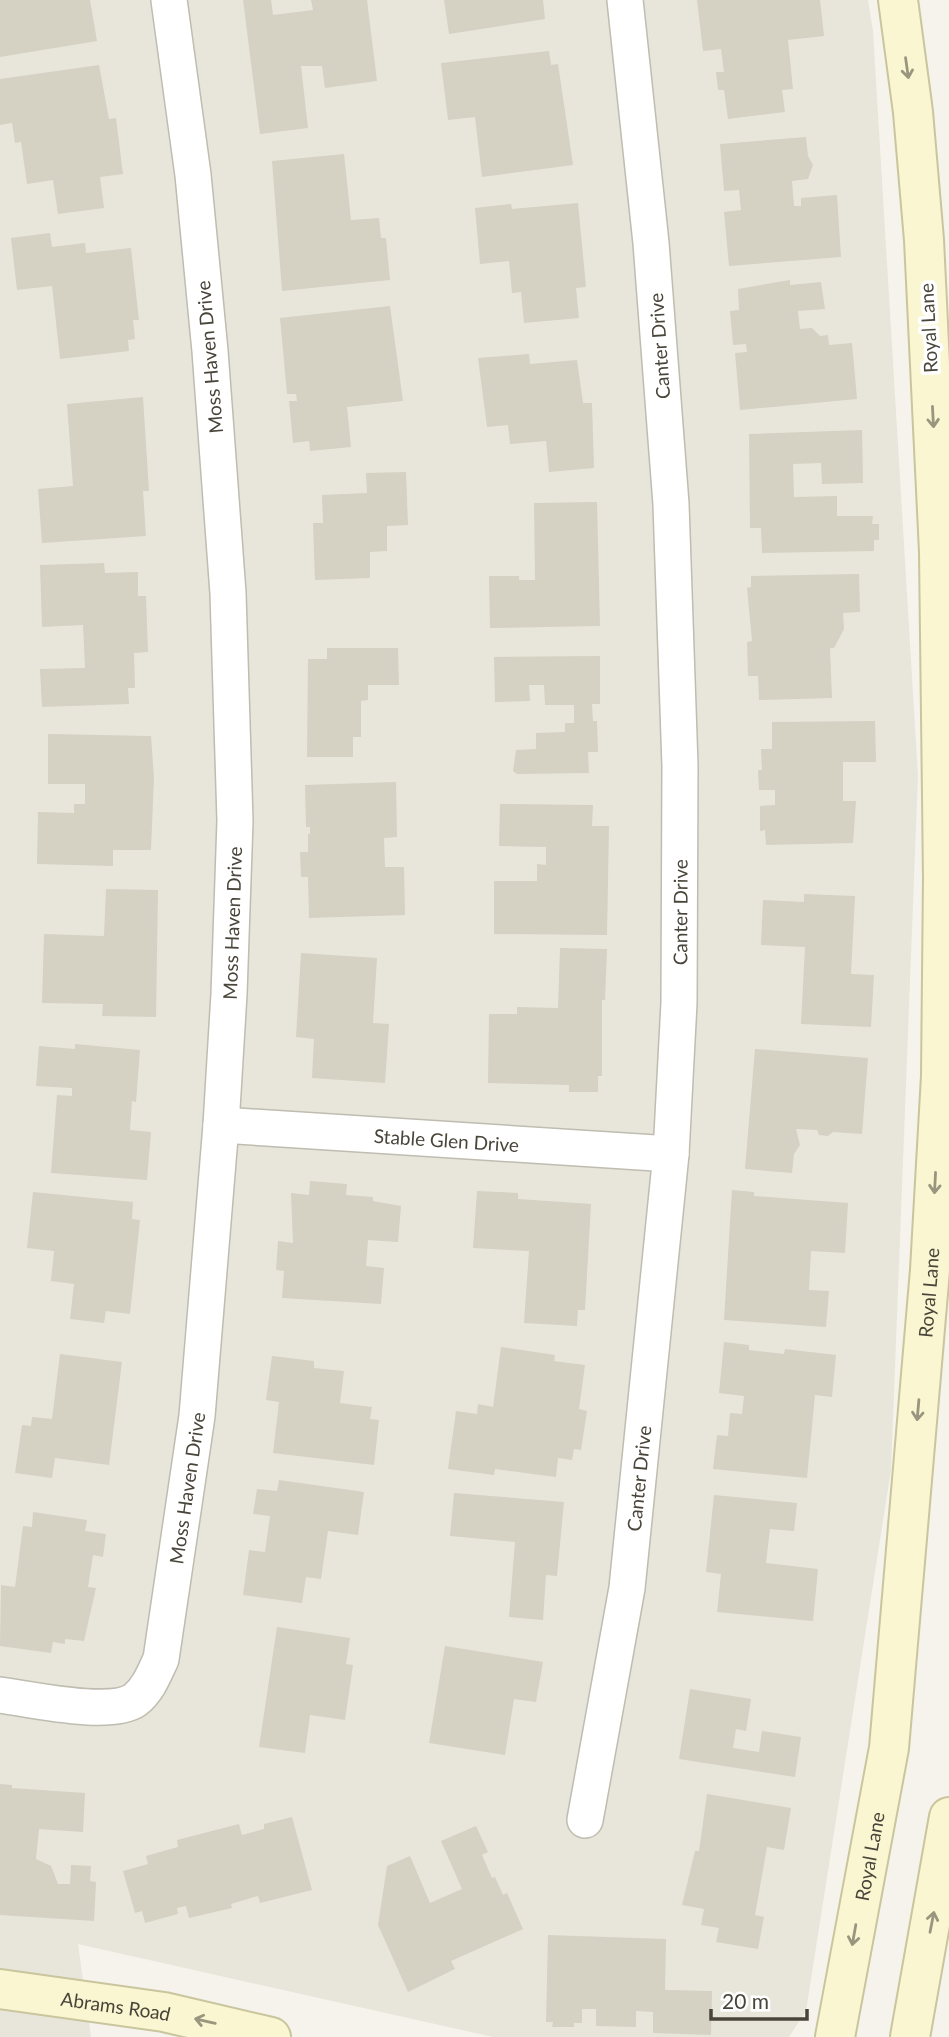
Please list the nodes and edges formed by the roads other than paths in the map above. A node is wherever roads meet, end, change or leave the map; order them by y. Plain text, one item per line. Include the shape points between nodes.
1 (169, 0) edge
2 (625, 0) edge
3 (898, 0) edge
4 (221, 1125) junction
5 (671, 1154) junction
6 (0, 1695) edge
7 (949, 1817) edge
8 (585, 1820) dead end
9 (0, 1989) edge
10 (271, 2037) edge
11 (835, 2037) edge
12 (910, 2037) edge

1 - 4 street, Moss Haven Drive via 194,188 229,593 235,821
2 - 5 street, Canter Drive via 651,243 671,504 680,766 679,1003
3 -> 11 main road, Royal Lane via 924,240 939,552 941,1076 929,1284 889,1748
4 - 5 street, Stable Glen Drive
4 - 6 street, Moss Haven Drive via 197,1416 161,1659 151,1682 135,1700 118,1707
5 - 8 street, Canter Drive via 627,1588
12 -> 7 main road
10 -> 9 main road, Abrams Road via 164,2012

